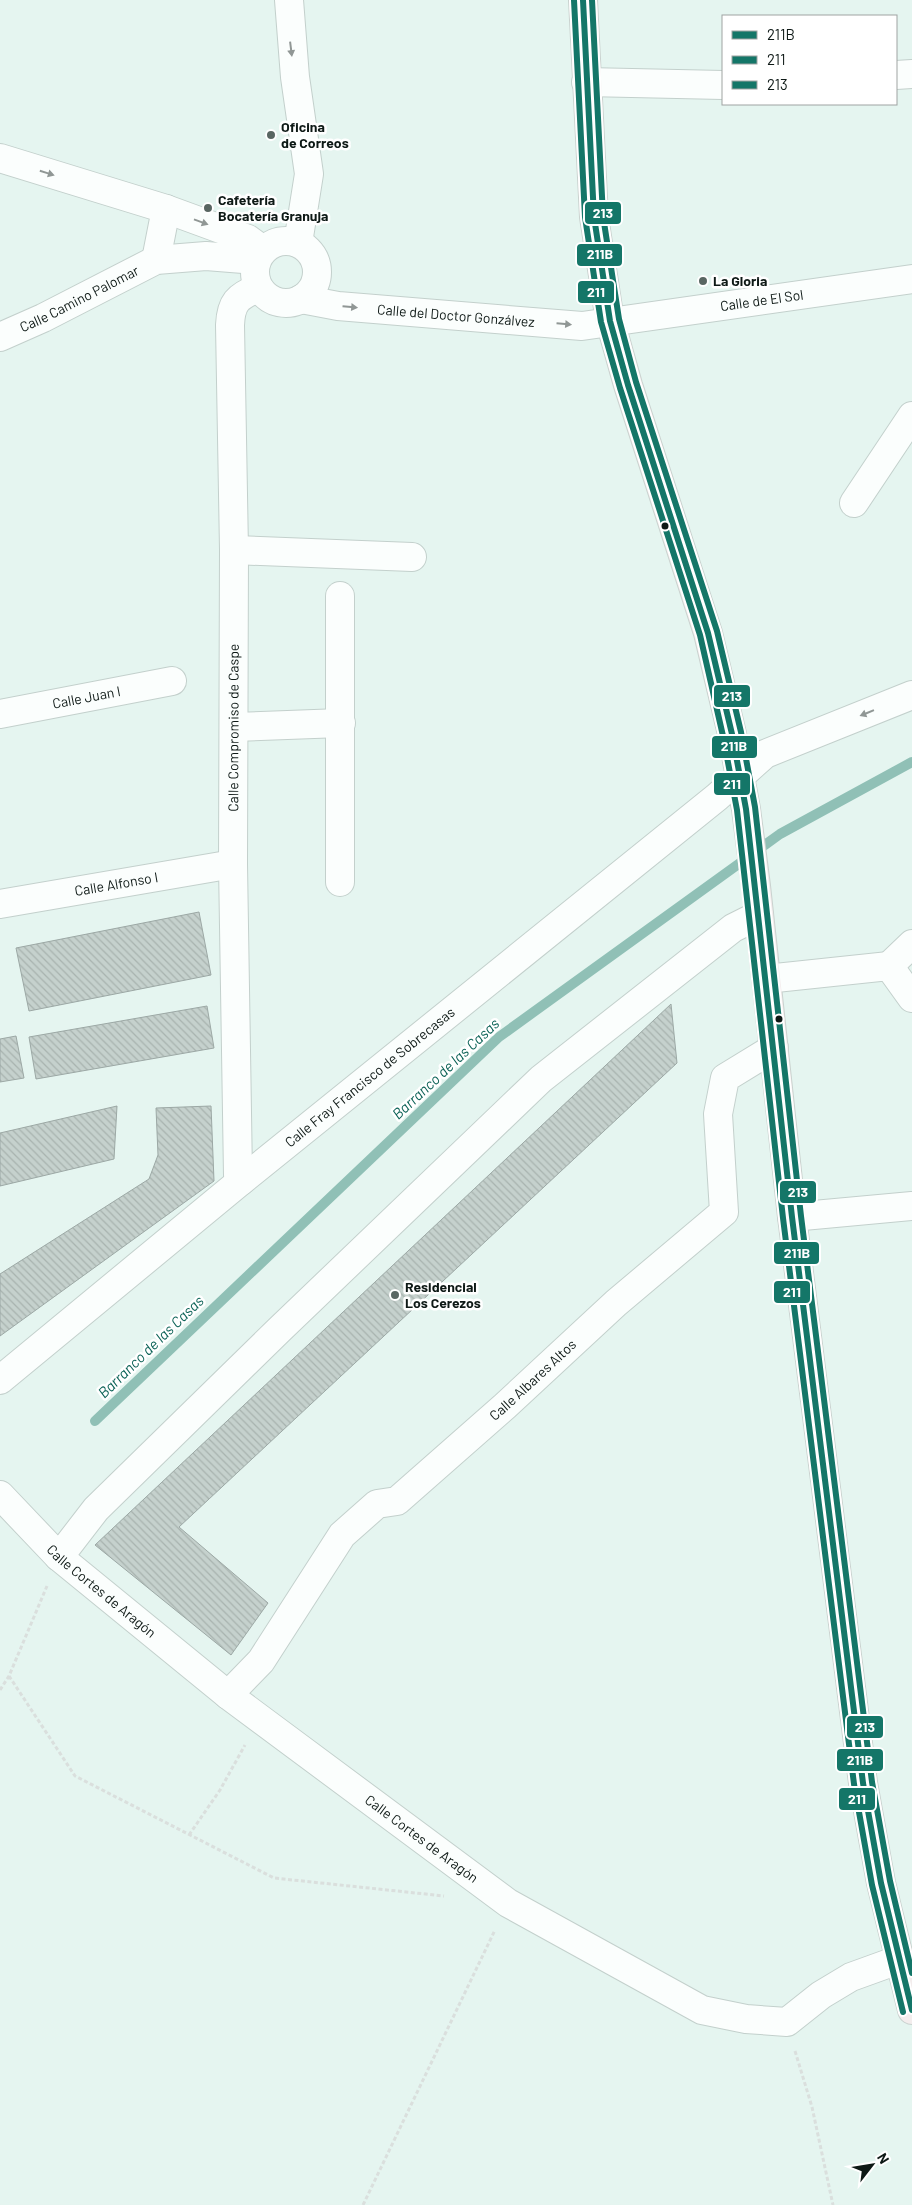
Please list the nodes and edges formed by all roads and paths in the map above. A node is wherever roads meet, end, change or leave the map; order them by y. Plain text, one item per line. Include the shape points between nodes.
1 (288, 0) edge
2 (583, 0) edge
3 (912, 74) edge
4 (897, 75) edge
5 (586, 82) junction
6 (722, 85) edge
7 (0, 158) edge
8 (166, 209) junction
9 (298, 243) junction
10 (260, 255) junction
11 (156, 260) junction
12 (912, 279) edge
13 (259, 288) junction
14 (302, 299) junction
15 (610, 321) junction
16 (0, 336) edge
17 (912, 416) edge
18 (854, 503) dead end
19 (234, 550) junction
20 (412, 557) dead end
21 (340, 596) dead end
22 (172, 681) dead end
23 (912, 695) edge
24 (0, 714) edge
25 (340, 723) junction
26 (234, 727) junction
27 (740, 776) junction
28 (233, 864) junction
29 (340, 882) dead end
30 (0, 904) edge
31 (759, 915) junction
32 (912, 944) edge
33 (889, 966) junction
34 (766, 979) junction
35 (912, 998) edge
36 (774, 1048) junction
37 (241, 1181) junction
38 (912, 1206) edge
39 (792, 1218) junction
40 (0, 1380) edge
41 (0, 1495) edge
42 (59, 1557) junction
43 (9, 1676) junction
44 (0, 1690) edge
45 (228, 1695) junction
46 (248, 1738) dead end
47 (189, 1835) junction
48 (449, 1897) dead end
49 (508, 1903) junction
50 (898, 1960) junction
51 (912, 2010) edge
52 (787, 2022) junction
53 (363, 2205) edge
54 (833, 2205) edge

1 -> 9 street via 309,174
2 - 5 highway
3 - 4 street
5 - 6 street
5 - 15 highway via 594,217
7 -> 8 street
8 -> 10 street via 248,239
8 - 11 street
9 - 10 street via 280,241
9 - 14 street via 313,256 317,275 314,285
10 - 11 street, Calle Camino Palomar
10 - 13 street via 254,270
11 - 16 street, Calle Camino Palomar via 43,318
12 - 15 street, Calle de El Sol
13 - 14 street via 265,296 283,303
13 - 19 street, Calle Compromiso de Caspe via 247,292 231,310
14 -> 15 street, Calle del Doctor Gonzálvez via 338,306 582,326
15 - 27 highway via 708,634
17 - 18 street
19 - 20 street
19 - 26 street, Calle Compromiso de Caspe
21 - 25 street
22 - 24 street, Calle Juan I
23 -> 27 street, Calle Fray Francisco de Sobrecasas via 765,754
25 - 26 street
25 - 29 street
26 - 28 street, Calle Compromiso de Caspe
27 - 31 highway
27 - 37 street, Calle Fray Francisco de Sobrecasas
28 - 30 street, Calle Alfonso I
28 - 37 street, Calle Compromiso de Caspe via 238,1175
31 - 34 highway
31 - 42 street via 733,928 541,1079 96,1509
32 - 33 street
33 - 34 street
33 - 35 street
34 - 36 highway
36 - 39 highway
36 - 45 street, Calle Albares Altos via 725,1078 718,1114 724,1212 616,1303 397,1501 377,1504 342,1535 261,1661
37 - 40 street, Calle Fray Francisco de Sobrecasas
38 - 39 street
39 - 50 highway via 863,1783
41 - 42 street, Calle Cortes de Aragón
42 - 43 path
42 - 45 street, Calle Cortes de Aragón
43 - 44 path
43 - 47 path via 75,1776
45 - 49 street, Calle Cortes de Aragón
46 - 47 path via 220,1790
47 - 48 path via 274,1878
49 - 52 street, Calle Cortes de Aragón via 702,2010 746,2019
49 - 53 path
50 - 51 highway
50 - 52 street via 851,1977 821,1995
52 - 54 path via 812,2107

